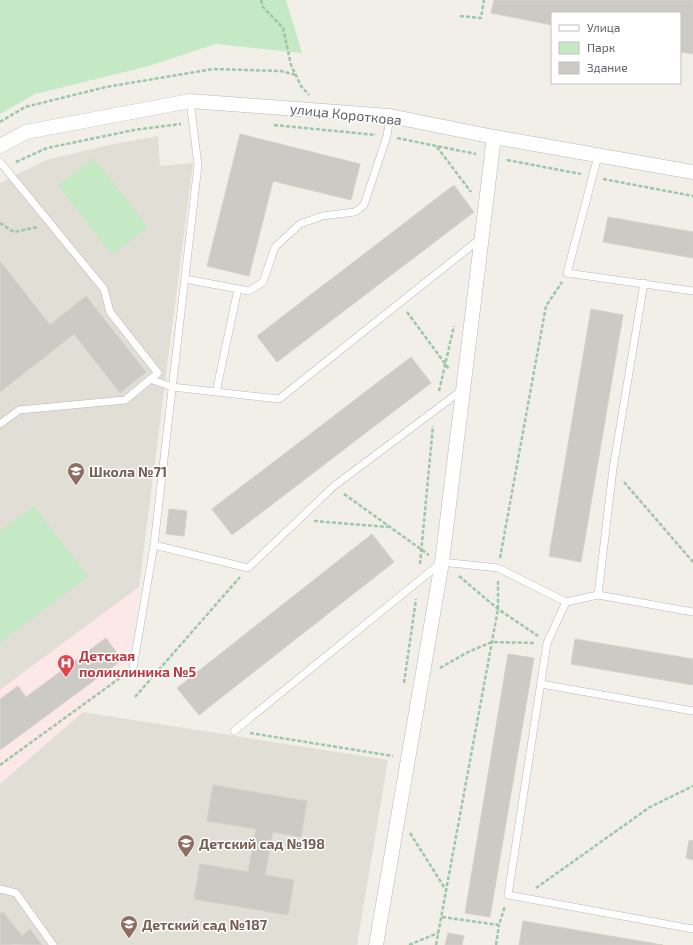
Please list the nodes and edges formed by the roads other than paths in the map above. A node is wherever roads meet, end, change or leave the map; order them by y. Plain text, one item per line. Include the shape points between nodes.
1 (190, 101) junction
2 (390, 116) junction
3 (494, 138) junction
4 (0, 146) edge
5 (598, 156) junction
6 (2, 165) edge
7 (693, 172) edge
8 (483, 236) junction
9 (185, 279) junction
10 (644, 283) junction
11 (238, 289) junction
12 (693, 291) edge
13 (150, 379) junction
14 (172, 387) junction
15 (464, 388) junction
16 (216, 392) junction
17 (0, 424) edge
18 (154, 545) junction
19 (442, 562) junction
20 (598, 595) junction
21 (566, 602) junction
22 (693, 612) edge
23 (133, 668) road end
24 (541, 684) junction
25 (693, 711) edge
26 (234, 731) road end
27 (0, 889) edge
28 (693, 929) edge
29 (53, 945) edge
30 (376, 945) edge

1 - 2 street, улица Короткова
1 - 4 street, улица Короткова via 26,132
1 - 9 lane via 198,165
2 - 3 street, улица Короткова
2 - 11 lane via 387,136 364,205 355,212 322,216 300,224 275,247 263,282 248,291
3 - 5 street, улица Короткова
3 - 8 street
5 - 7 street, улица Короткова
5 - 10 lane via 567,273
6 - 13 lane via 104,289 110,312 158,373
8 - 15 street
8 - 16 lane via 280,399
9 - 11 lane
9 - 14 lane
10 - 12 lane
10 - 20 lane via 613,469
11 - 16 lane
13 - 14 lane
13 - 17 lane via 125,400 19,410
14 - 16 lane
14 - 18 lane
15 - 18 lane via 334,486 248,568
15 - 19 street
18 - 23 lane
19 - 21 lane via 498,568
19 - 26 lane
19 - 30 street
20 - 21 lane
20 - 22 lane
21 - 24 lane via 547,643
24 - 25 lane
24 - 28 lane via 508,895
27 - 29 lane via 16,893

